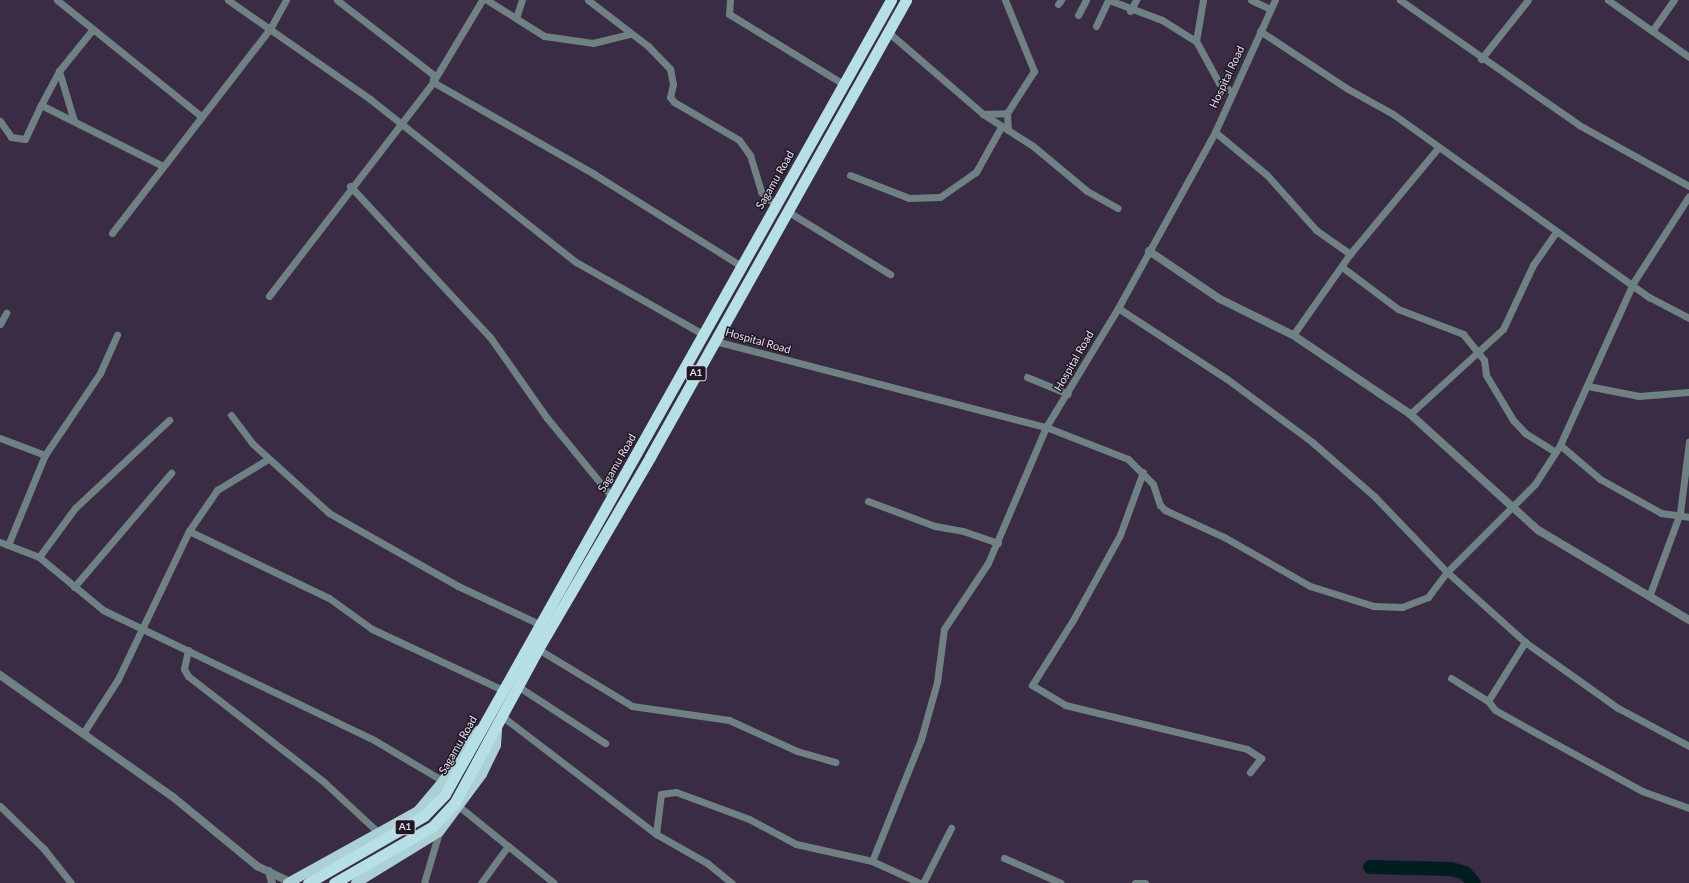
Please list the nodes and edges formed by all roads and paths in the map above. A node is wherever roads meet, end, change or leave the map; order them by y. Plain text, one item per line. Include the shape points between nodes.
1 (57, 0) edge
2 (228, 0) edge
3 (286, 0) edge
4 (337, 0) edge
5 (482, 0) edge
6 (487, 0) edge
7 (522, 0) edge
8 (588, 0) edge
9 (730, 0) edge
10 (891, 0) edge
11 (906, 0) edge
12 (1005, 0) edge
13 (1086, 0) edge
14 (1109, 0) edge
15 (1136, 0) edge
16 (1203, 0) edge
17 (1251, 0) edge
18 (1275, 0) edge
19 (1400, 0) edge
20 (1528, 0) edge
21 (1608, 0) edge
22 (1674, 0) edge
23 (1270, 9) junction
24 (1130, 11) junction
25 (1078, 14) dead end
26 (516, 18) junction
27 (1096, 26) dead end
28 (271, 27) junction
29 (93, 29) junction
30 (1260, 30) junction
31 (1652, 31) junction
32 (888, 32) junction
33 (630, 34) junction
34 (1196, 42) junction
35 (1689, 57) edge
36 (1481, 59) junction
37 (59, 71) junction
38 (434, 79) junction
39 (845, 84) junction
40 (1231, 90) junction
41 (41, 106) junction
42 (983, 114) junction
43 (1007, 114) junction
44 (202, 117) junction
45 (0, 121) edge
46 (74, 121) junction
47 (399, 123) junction
48 (1004, 128) junction
49 (1215, 132) junction
50 (1438, 148) junction
51 (163, 166) junction
52 (850, 175) dead end
53 (350, 186) junction
54 (1689, 186) edge
55 (1689, 196) edge
56 (776, 205) junction
57 (1118, 208) dead end
58 (788, 211) junction
59 (1556, 232) junction
60 (112, 233) dead end
61 (1149, 251) junction
62 (1350, 254) junction
63 (741, 266) junction
64 (1342, 267) junction
65 (890, 274) dead end
66 (1633, 283) junction
67 (269, 296) dead end
68 (1118, 308) junction
69 (6, 313) dead end
70 (1689, 318) edge
71 (0, 324) edge
72 (703, 334) junction
73 (117, 335) dead end
74 (1293, 335) junction
75 (715, 341) junction
76 (1477, 350) junction
77 (1027, 377) dead end
78 (1588, 386) junction
79 (1689, 392) edge
80 (1068, 394) junction
81 (1410, 414) junction
82 (231, 415) dead end
83 (169, 420) dead end
84 (1046, 426) junction
85 (0, 438) edge
86 (1689, 442) edge
87 (1560, 445) junction
88 (1556, 452) junction
89 (45, 455) junction
90 (268, 459) junction
91 (1143, 472) junction
92 (171, 473) dead end
93 (1686, 481) edge
94 (612, 497) junction
95 (868, 501) dead end
96 (1512, 505) junction
97 (1680, 513) junction
98 (1689, 517) edge
99 (189, 530) junction
100 (0, 543) edge
101 (998, 543) junction
102 (8, 545) junction
103 (39, 558) junction
104 (1447, 572) junction
105 (74, 587) junction
106 (1650, 594) junction
107 (1689, 620) edge
108 (539, 624) junction
109 (141, 628) junction
110 (1525, 642) junction
111 (538, 649) junction
112 (188, 650) junction
113 (0, 675) edge
114 (1451, 678) dead end
115 (519, 687) junction
116 (502, 690) junction
117 (1488, 701) junction
118 (503, 717) junction
119 (485, 725) junction
120 (497, 729) junction
121 (84, 732) junction
122 (605, 743) dead end
123 (1689, 746) edge
124 (835, 762) dead end
125 (1250, 772) dead end
126 (443, 781) junction
127 (0, 806) edge
128 (461, 808) junction
129 (1689, 808) edge
130 (951, 828) dead end
131 (439, 832) junction
132 (380, 834) junction
133 (656, 834) junction
134 (508, 846) junction
135 (1004, 858) dead end
136 (872, 861) junction
137 (269, 871) junction
138 (289, 882) edge
139 (71, 883) edge
140 (272, 883) edge
141 (308, 883) edge
142 (334, 883) edge
143 (356, 883) edge
144 (424, 883) edge
145 (482, 883) edge
146 (554, 883) edge
147 (732, 883) edge
148 (922, 883) edge
149 (1061, 883) edge
150 (1135, 883) edge
151 (1145, 883) edge

1 - 29 street
2 - 28 street
3 - 28 street
4 - 38 street
5 - 38 street
6 - 26 street
7 - 26 street
8 - 33 street
9 - 39 street via 729,14
10 - 39 highway, Sagamu Road / A1
11 - 32 highway, A1
12 - 43 street via 1034,71 1034,77
13 - 25 street
14 - 24 street
14 - 27 street
15 - 24 street
16 - 34 street
17 - 23 street
18 - 23 street, Hospital Road
19 - 36 street
20 - 36 street
21 - 31 street
22 - 31 street
23 - 30 street, Hospital Road
24 - 34 street via 1162,20
26 - 33 street via 544,36 574,41 593,43
28 - 44 street
28 - 47 street
29 - 37 street
29 - 44 street
30 - 40 street, Hospital Road
30 - 50 street via 1348,89 1393,114
31 - 35 street
32 - 42 street
32 - 58 highway, A1
33 - 56 street via 648,46 670,69 673,84 670,97 674,102 739,140 750,155 761,192
34 - 40 street via 1219,83
36 - 54 street via 1579,125
37 - 41 street
37 - 46 street
38 - 47 street
38 - 63 street
39 - 56 highway, Sagamu Road / A1
40 - 49 street, Hospital Road
41 - 45 street via 25,139 12,137
41 - 46 street
42 - 43 street
42 - 48 street
43 - 48 street
44 - 51 street
46 - 51 street
47 - 53 street
47 - 72 street via 576,262
48 - 52 street via 976,172 940,197 909,198
48 - 57 street via 1086,191
49 - 61 street, Hospital Road
49 - 62 street via 1267,175 1316,230
50 - 59 street
50 - 62 street
51 - 60 street
53 - 67 street via 306,251
53 - 94 street via 490,337 547,418
55 - 66 street
56 - 63 highway, Sagamu Road / A1
58 - 65 street
58 - 75 highway, A1
59 - 66 street
59 - 76 street via 1533,265 1510,320
61 - 68 street, Hospital Road
61 - 74 street via 1220,299
62 - 64 street
63 - 72 highway, Sagamu Road / A1
64 - 74 street
64 - 76 street via 1398,309 1463,334
66 - 70 street via 1649,297
66 - 78 street
68 - 80 street, Hospital Road
68 - 104 street via 1227,379 1312,442 1376,497
69 - 71 street
72 - 94 highway, Sagamu Road / A1
73 - 89 street via 100,373
74 - 81 street
75 - 84 street, Hospital Road
75 - 111 highway, A1
76 - 81 street
76 - 88 street via 1484,360 1486,375 1513,420 1525,433
77 - 80 street
78 - 79 street via 1639,396
78 - 87 street
80 - 84 street, Hospital Road
81 - 96 street
82 - 90 street
83 - 103 street via 75,508
84 - 91 street via 1128,459
84 - 101 street
85 - 89 street
86 - 93 street
87 - 88 street
87 - 97 street via 1600,479 1654,509
88 - 96 street via 1535,484
89 - 102 street
90 - 99 street via 217,490
90 - 108 street via 330,513 458,586
91 - 104 street via 1154,484 1160,506 1165,510 1224,537 1310,586 1374,606 1402,607 1428,597
91 - 125 street via 1120,535 1073,620 1032,685 1065,705 1247,749 1261,758
92 - 105 street
93 - 97 street
94 - 108 highway, Sagamu Road / A1
95 - 101 street via 935,526
96 - 104 street
96 - 106 street via 1538,530 1588,563
97 - 98 street
97 - 106 street
99 - 109 street
99 - 116 street via 329,598 372,629
100 - 102 street
101 - 136 street via 944,629 937,682 921,739
102 - 103 street
103 - 105 street
104 - 110 street
105 - 109 street via 104,610
106 - 107 street
108 - 116 highway, Sagamu Road / A1
109 - 112 street
109 - 121 street via 118,679
110 - 117 street
110 - 123 street via 1618,708
111 - 115 highway, A1
111 - 124 street via 632,706 729,720 797,751
112 - 126 street via 374,740
112 - 132 street via 184,669 188,676 324,782
113 - 121 street
114 - 117 street
115 - 118 highway, A1
115 - 122 street
116 - 119 highway, Sagamu Road / A1
117 - 129 street via 1495,710 1642,791
118 - 120 highway, A1
118 - 133 street
119 - 126 main road via 472,736
119 - 141 highway, Sagamu Road / A1 via 445,794 424,816
120 - 128 main road via 496,745
120 - 142 highway, A1 via 455,802 433,826
121 - 137 street via 173,797 257,866
126 - 132 main road via 418,810
127 - 139 street via 44,849
128 - 131 main road
128 - 134 street
130 - 148 street
131 - 143 main road
131 - 144 street
132 - 138 main road
133 - 136 street via 661,794 676,792 749,818 796,844
133 - 147 street via 707,863
134 - 145 street
134 - 146 street
135 - 149 street
136 - 148 street
137 - 138 street
137 - 140 street
150 - 151 street

